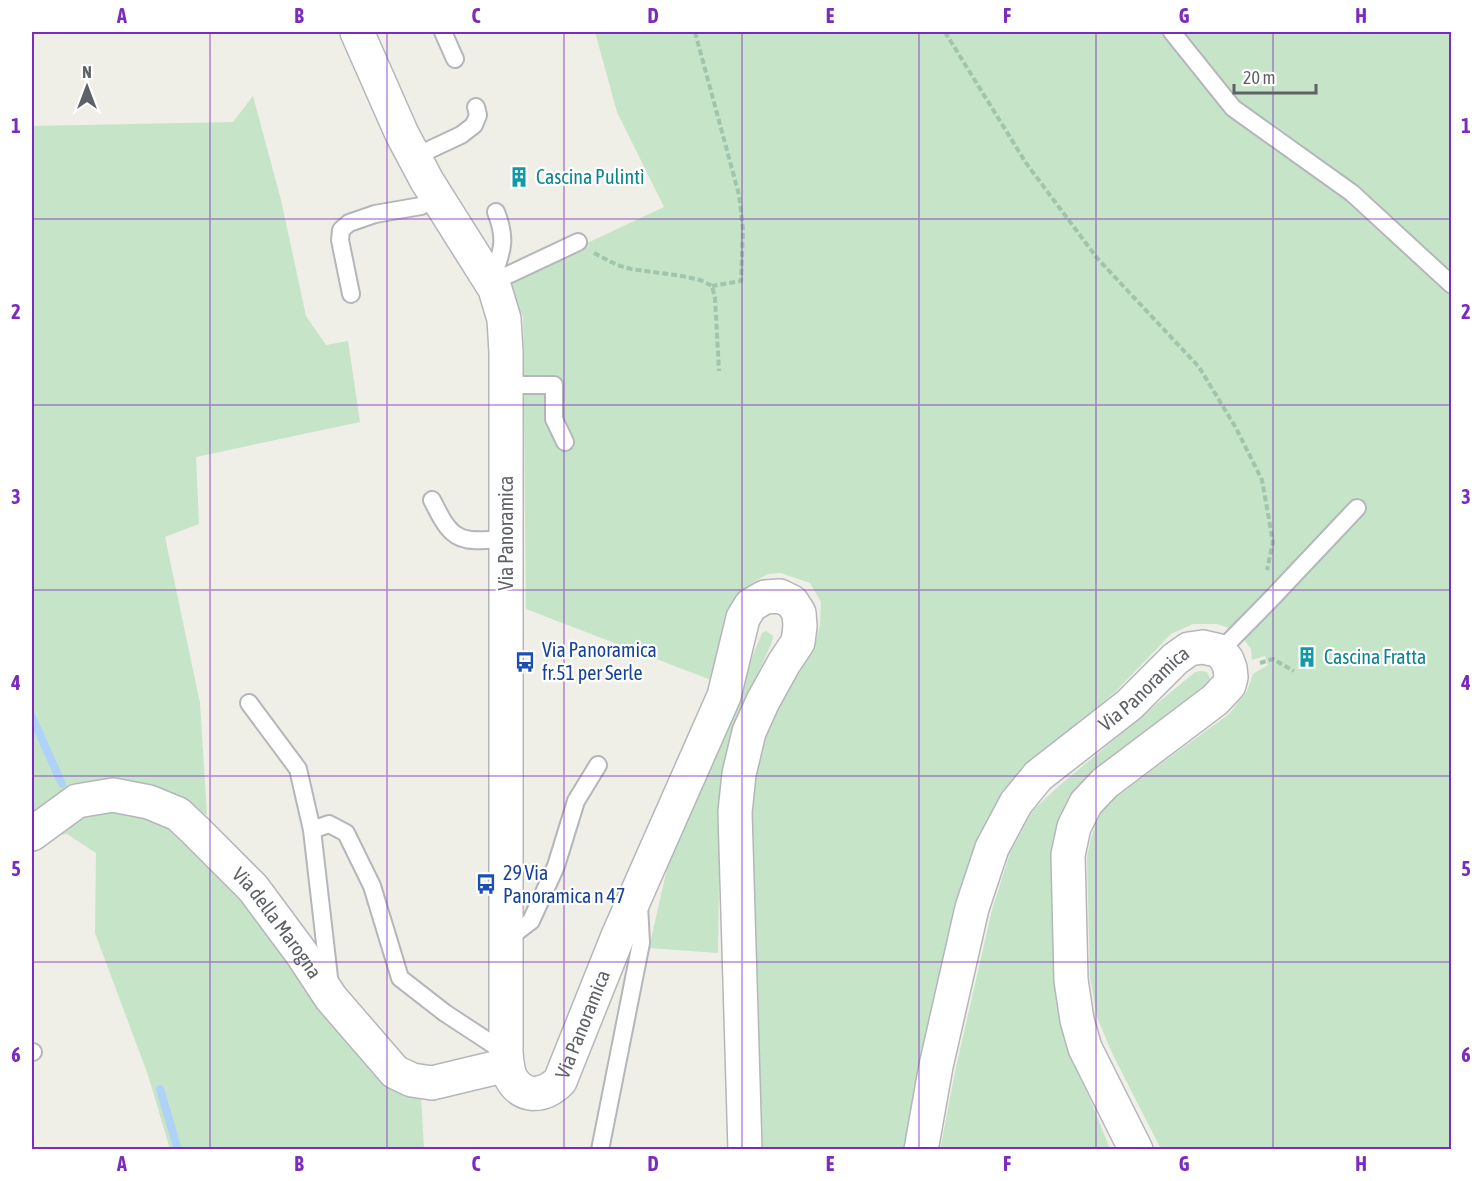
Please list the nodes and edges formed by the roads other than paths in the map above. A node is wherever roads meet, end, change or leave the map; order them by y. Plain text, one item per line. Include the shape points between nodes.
1 (357, 32) edge
2 (443, 32) edge
3 (1172, 32) edge
4 (454, 59) dead end
5 (476, 107) dead end
6 (414, 157) junction
7 (437, 197) junction
8 (496, 212) dead end
9 (578, 242) road end
10 (491, 283) junction
11 (1452, 285) edge
12 (351, 294) dead end
13 (506, 385) junction
14 (566, 442) dead end
15 (432, 500) dead end
16 (1357, 508) dead end
17 (506, 540) junction
18 (1220, 651) junction
19 (249, 703) dead end
20 (598, 765) dead end
21 (312, 830) junction
22 (32, 834) edge
23 (639, 889) junction
24 (506, 940) junction
25 (331, 998) junction
26 (506, 1059) junction
27 (600, 1149) edge
28 (745, 1149) edge
29 (921, 1149) edge
30 (1136, 1149) edge

1 - 6 street, Via Panoramica
2 - 4 lane
3 - 11 lane via 1233,108 1352,193
5 - 6 lane via 474,125
6 - 7 street, Via Panoramica
7 - 10 street, Via Panoramica
7 - 12 lane via 421,206 375,214 341,230
8 - 10 lane via 502,226 503,249
9 - 10 lane
10 - 13 street, Via Panoramica via 504,319
13 - 14 lane via 554,385 554,419
13 - 17 street, Via Panoramica
15 - 17 lane via 453,533 466,540
16 - 18 lane
17 - 24 street, Via Panoramica
18 - 29 street, Via Panoramica via 1189,649 1175,659 1129,705 1038,776 1016,803 992,848 972,908
18 - 30 street, Via Panoramica via 1230,668 1229,685 1215,700 1105,783 1086,803 1074,827 1068,855 1071,980 1077,1020 1085,1048
19 - 21 lane via 298,770
20 - 24 lane via 576,801 555,866 531,921
21 - 25 lane
21 - 26 lane via 328,824 345,833 372,886 400,978
22 - 25 street, Via della Marogna via 76,801 113,795 149,802 178,814 252,888
23 - 26 street, Via Panoramica via 560,1081 538,1094 527,1093 511,1077
23 - 27 lane via 641,943
23 - 28 street, Via Panoramica via 724,696 743,618 751,605 765,597 780,596 792,602 799,612 798,642 750,732 739,774 735,812
24 - 26 street, Via Panoramica
25 - 26 street, Via della Marogna via 395,1072 412,1080 432,1083

